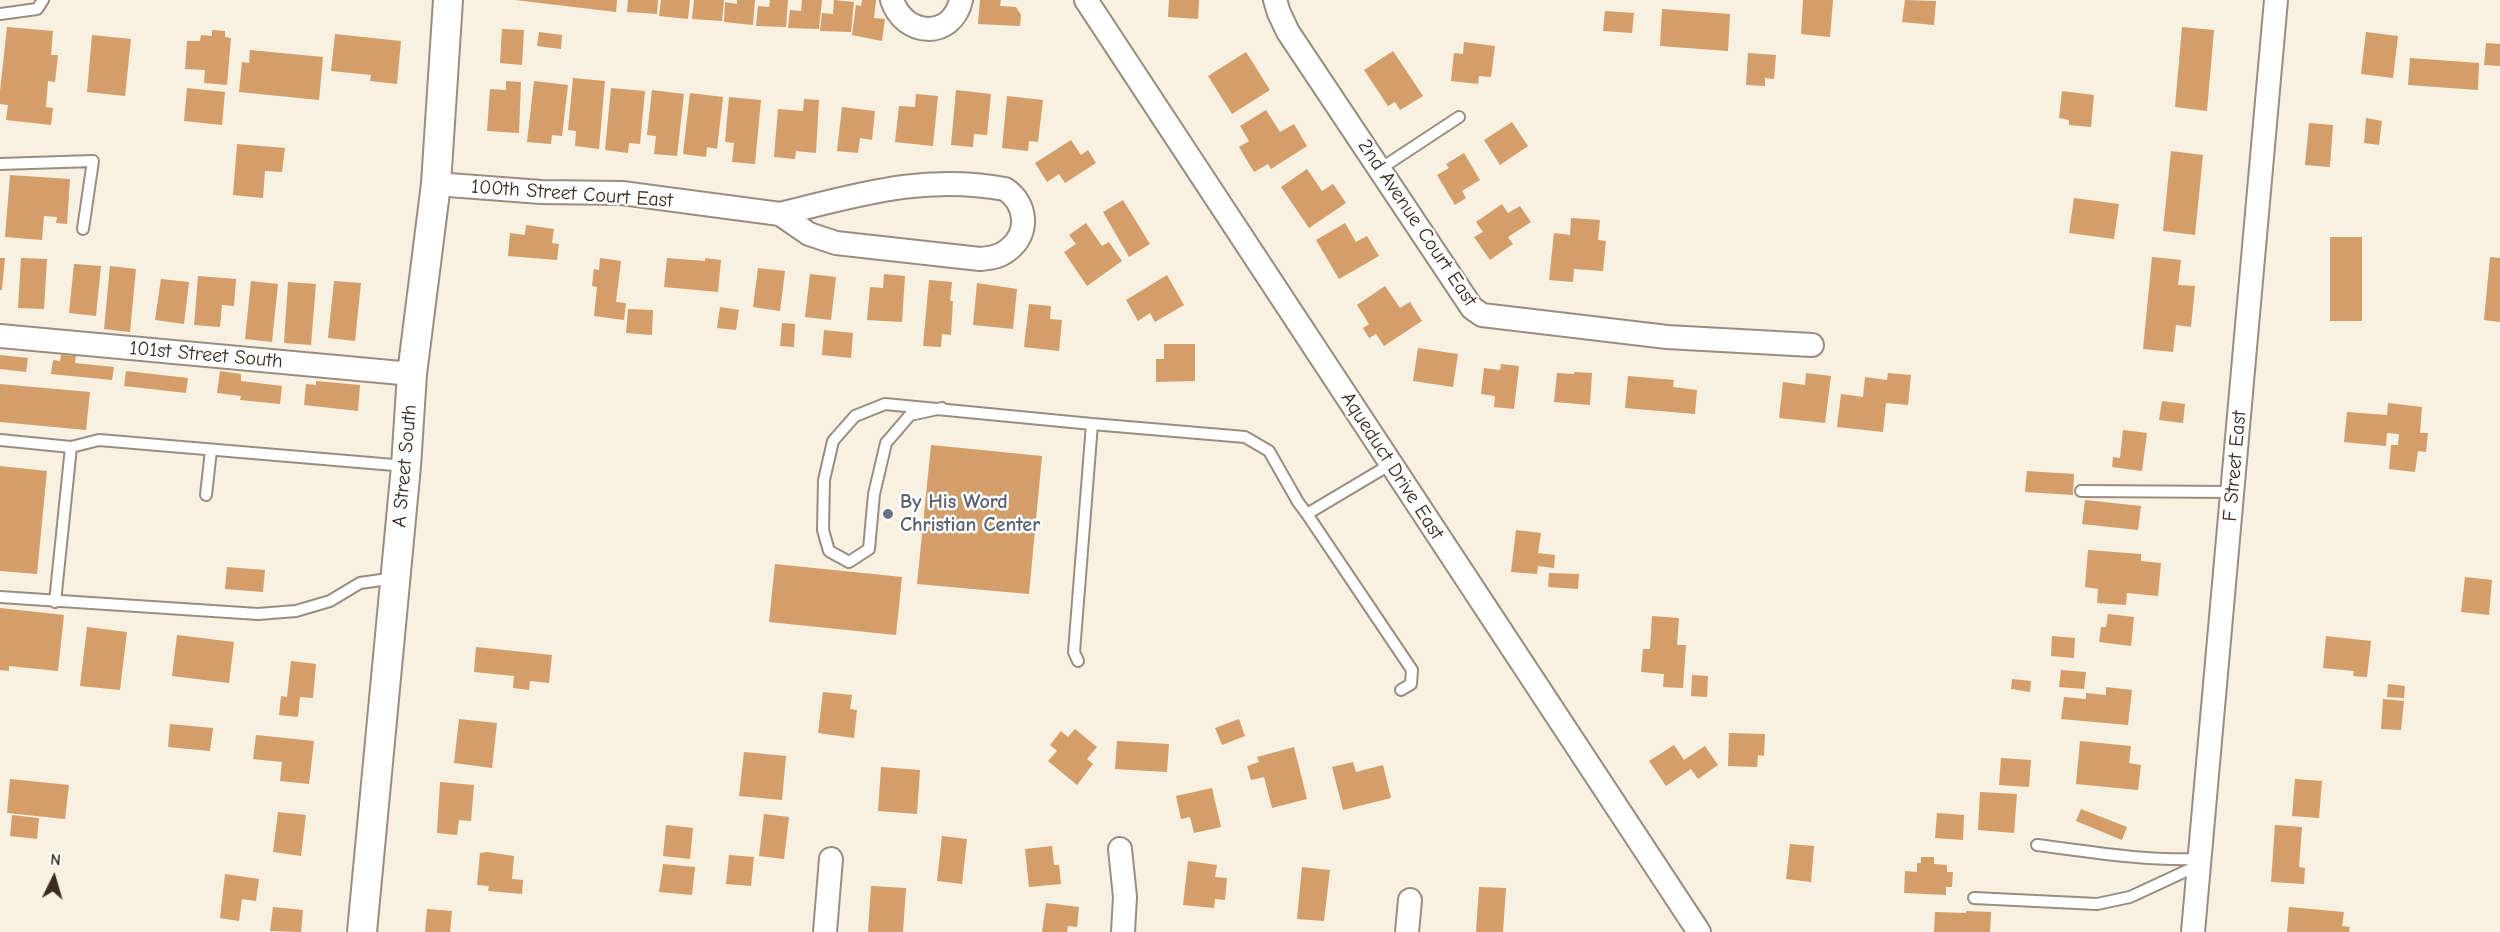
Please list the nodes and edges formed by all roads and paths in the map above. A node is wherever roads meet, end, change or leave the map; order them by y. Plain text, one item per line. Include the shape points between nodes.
1 (43, 0) edge
2 (446, 0) edge
3 (892, 0) edge
4 (961, 0) edge
5 (1086, 0) edge
6 (1275, 0) edge
7 (2276, 0) edge
8 (0, 15) edge
9 (1460, 117) dead end
10 (0, 164) edge
11 (1380, 169) junction
12 (436, 184) junction
13 (780, 214) junction
14 (83, 229) dead end
15 (0, 336) edge
16 (1812, 345) dead end
17 (412, 374) junction
18 (942, 408) junction
19 (1092, 424) junction
20 (0, 440) edge
21 (71, 447) junction
22 (211, 450) junction
23 (1391, 464) junction
24 (406, 466) junction
25 (2081, 491) dead end
26 (2232, 492) junction
27 (206, 495) dead end
28 (1307, 514) junction
29 (395, 578) junction
30 (0, 597) edge
31 (54, 602) junction
32 (1078, 661) dead end
33 (1401, 690) dead end
34 (2037, 845) dead end
35 (1120, 849) dead end
36 (831, 859) dead end
37 (2199, 862) junction
38 (1974, 898) dead end
39 (1410, 900) dead end
40 (362, 932) edge
41 (825, 932) edge
42 (1123, 932) edge
43 (1407, 932) edge
44 (1699, 932) edge
45 (2193, 932) edge

1 - 8 lane via 37,9
2 - 12 street, A Street South
3 - 4 street via 907,23 925,29 951,19
5 - 23 street, Aqueduct Drive East
6 - 11 street, 2nd Avenue Court East via 1288,32
7 - 26 street, F Street East
9 - 11 lane
10 - 14 lane via 93,161
11 - 16 street, 2nd Avenue Court East via 1472,308 1482,315 1667,338
12 - 13 street, 100th Street Court East via 622,194
12 - 17 street, A Street South
13 - 13 street, 100th Street Court East via 886,188 927,184 1005,189 1021,205 1023,215 1018,239 1008,251 980,259 836,243 808,234
15 - 17 street, 101st Street South
17 - 24 street, A Street South
18 - 18 lane via 885,404 855,416 833,441 824,480 823,530 829,551 849,562 869,549 874,494 886,443 910,415
18 - 19 lane
19 - 28 lane via 1245,437 1269,451
19 - 32 lane via 1074,652
20 - 21 lane
21 - 22 lane via 99,440
21 - 31 lane
22 - 24 lane
22 - 27 lane
23 - 28 lane
23 - 44 street, Aqueduct Drive East
24 - 29 street, A Street South
25 - 26 lane
26 - 37 street, F Street East
28 - 33 lane via 1412,670 1411,684
29 - 31 lane via 360,583 330,601 296,611 258,614
29 - 40 street, A Street South
30 - 31 lane
34 - 37 lane
35 - 42 street via 1125,897
36 - 41 street
37 - 38 lane via 2130,897 2097,904
37 - 45 street, F Street East
39 - 43 street

